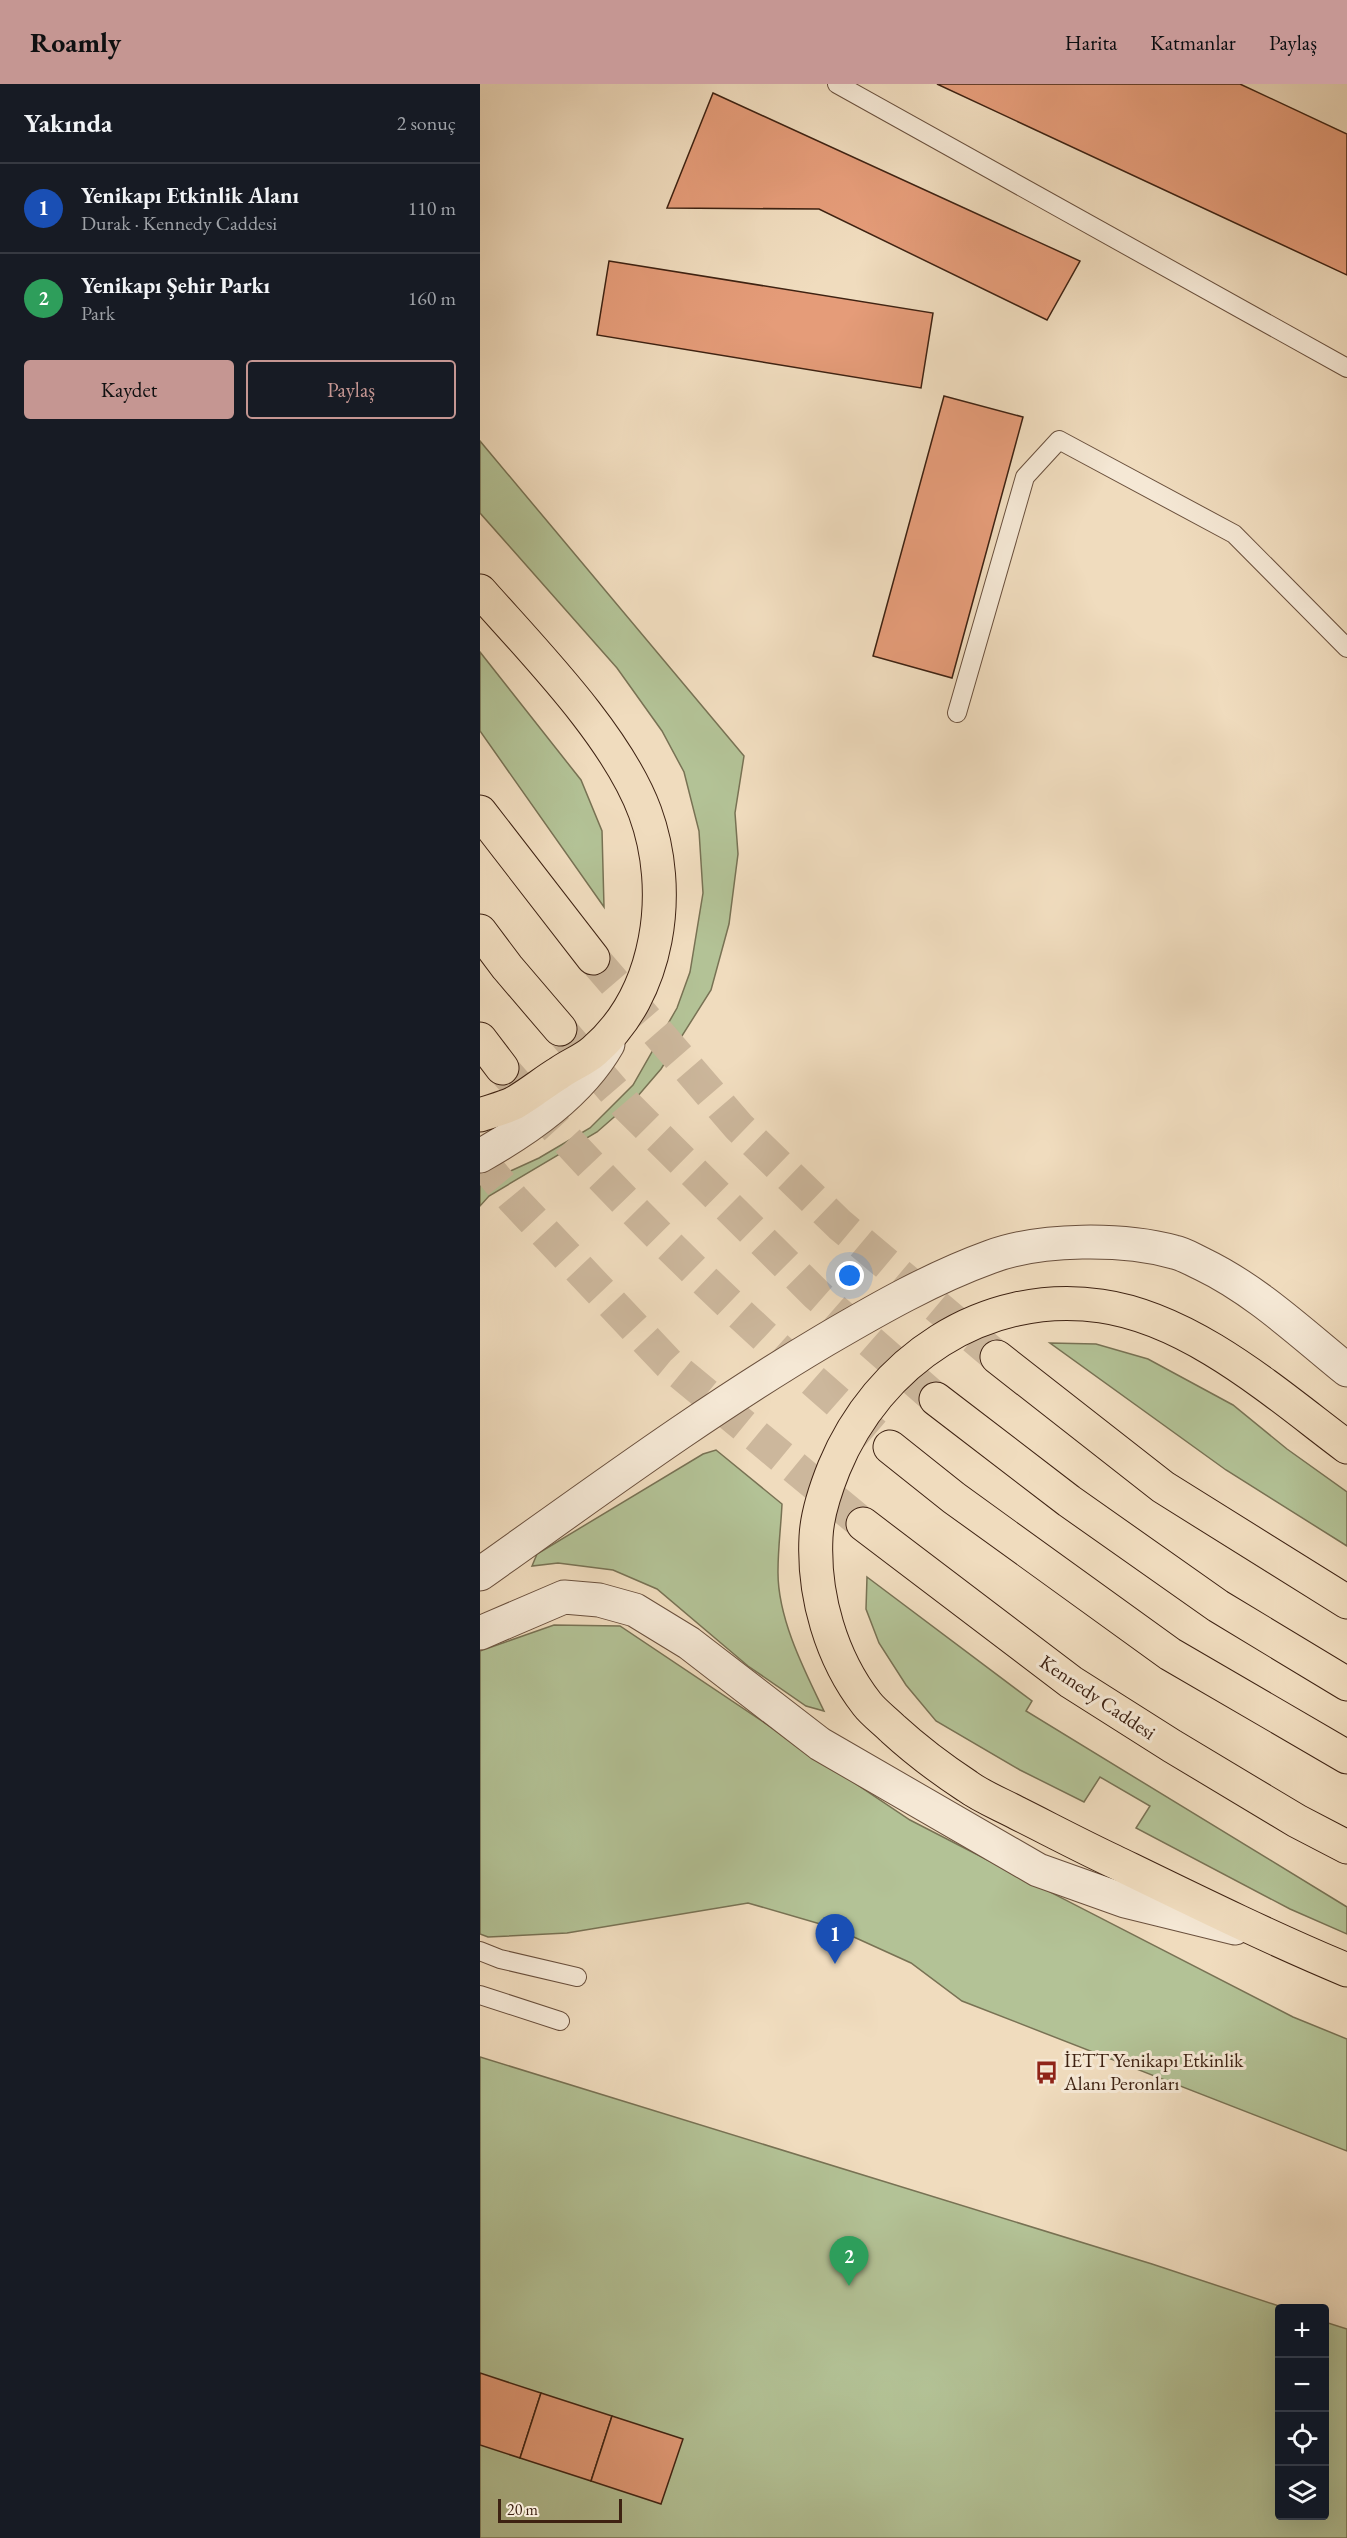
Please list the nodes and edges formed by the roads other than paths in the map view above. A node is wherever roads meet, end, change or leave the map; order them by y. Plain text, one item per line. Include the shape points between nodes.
1 (837, 84) edge
2 (1347, 368) edge
3 (480, 591) edge
4 (1347, 648) edge
5 (957, 713) dead end
6 (480, 812) edge
7 (480, 931) edge
8 (593, 958) tunnel mouth
9 (624, 1017) junction
10 (560, 1029) tunnel mouth
11 (480, 1039) edge
12 (502, 1068) tunnel mouth
13 (480, 1115) edge
14 (480, 1156) edge
15 (997, 1357) tunnel mouth
16 (1347, 1370) edge
17 (936, 1399) tunnel mouth
18 (890, 1447) tunnel mouth
19 (1347, 1447) edge
20 (863, 1524) tunnel mouth
21 (480, 1574) edge
22 (1347, 1602) edge
23 (480, 1633) edge
24 (1347, 1684) edge
25 (1347, 1757) edge
26 (1347, 1847) edge
27 (1264, 1935) junction
28 (480, 1951) edge
29 (1347, 1970) edge
30 (577, 1977) dead end
31 (480, 1995) edge
32 (560, 2021) dead end

1 - 2 lane
3 - 9 main road via 590,719 620,762 645,811 660,892 656,939 642,984
4 - 5 lane via 1234,534 1059,440 1025,477
6 - 8 main road
7 - 10 main road
9 - 13 main road via 594,1051 513,1103
9 - 14 street via 600,1059 561,1100
11 - 12 main road
15 - 22 main road via 1163,1487
16 - 21 street via 1232,1278 1177,1252 1140,1244 1098,1242 1036,1246 992,1256 898,1297 758,1380
17 - 24 main road via 1069,1502 1209,1599
18 - 25 main road via 1170,1654
19 - 27 main road via 1191,1336 1141,1315 1101,1306 1053,1303 1020,1308 954,1332 923,1350 889,1382 844,1445 827,1484 816,1534 817,1585 834,1650 868,1705 913,1746 969,1788
20 - 26 main road, Kennedy Caddesi via 1071,1682 1181,1752
23 - 27 street via 564,1597 599,1600 635,1610 689,1643 820,1744 1038,1870 1125,1901
27 - 29 main road
28 - 30 lane
31 - 32 lane

